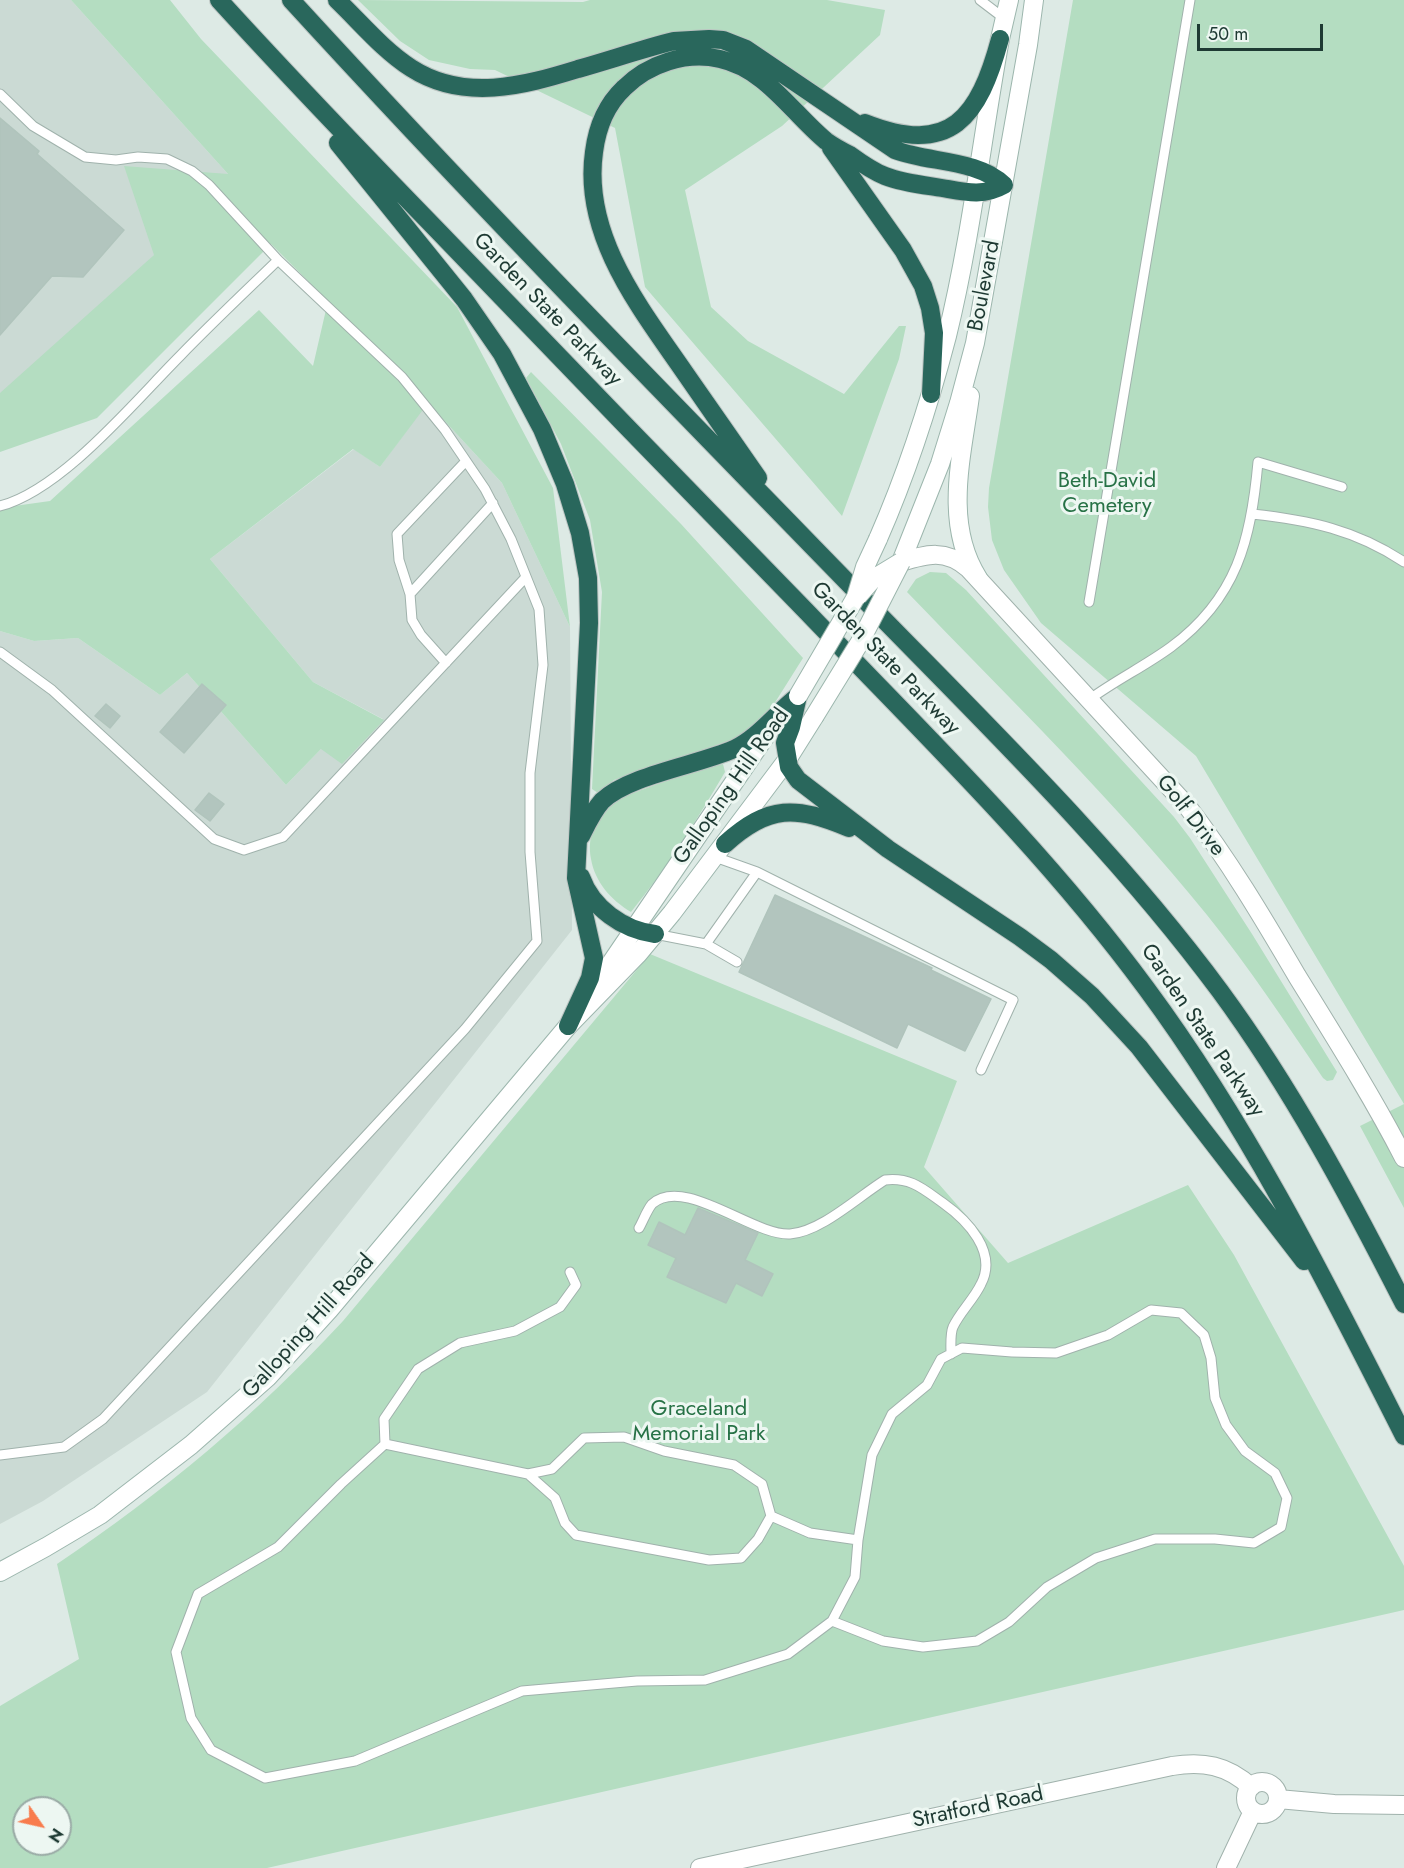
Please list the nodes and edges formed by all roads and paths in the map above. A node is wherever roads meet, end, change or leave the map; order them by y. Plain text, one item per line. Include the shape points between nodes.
1 (219, 0) edge
2 (291, 0) edge
3 (338, 0) edge
4 (980, 0) edge
5 (1009, 0) edge
6 (1034, 0) edge
7 (1190, 0) edge
8 (1005, 19) junction
9 (248, 32) junction
10 (1000, 39) junction
11 (0, 94) edge
12 (826, 103) junction
13 (827, 141) junction
14 (978, 169) junction
15 (1004, 185) junction
16 (974, 194) junction
17 (278, 260) junction
18 (982, 310) junction
19 (931, 394) junction
20 (466, 461) junction
21 (1342, 487) dead end
22 (493, 503) junction
23 (0, 506) edge
24 (1252, 514) junction
25 (800, 534) junction
26 (878, 539) joint
27 (901, 562) junction
28 (1404, 562) edge
29 (526, 577) junction
30 (978, 578) junction
31 (410, 594) junction
32 (856, 597) junction
33 (1089, 602) dead end
34 (0, 652) edge
35 (446, 663) junction
36 (798, 696) junction
37 (1090, 699) junction
38 (787, 760) junction
39 (888, 849) junction
40 (720, 851) junction
41 (576, 855) junction
42 (757, 872) junction
43 (633, 930) junction
44 (655, 934) junction
45 (706, 944) junction
46 (737, 962) dead end
47 (568, 1026) junction
48 (981, 1070) dead end
49 (1404, 1158) edge
50 (639, 1228) dead end
51 (570, 1272) dead end
52 (1404, 1304) edge
53 (1356, 1341) junction
54 (951, 1354) junction
55 (1404, 1436) edge
56 (385, 1444) junction
57 (0, 1455) edge
58 (528, 1474) junction
59 (771, 1516) junction
60 (858, 1540) junction
61 (0, 1572) edge
62 (832, 1621) junction
63 (1251, 1787) junction
64 (1278, 1799) junction
65 (1404, 1806) edge
66 (1253, 1811) junction
67 (700, 1868) edge
68 (1226, 1868) edge

1 - 9 highway, Garden State Parkway
2 - 25 highway, Garden State Parkway via 504,229
3 - 12 highway via 402,62 456,86 517,86 662,44 710,39 752,52
4 - 8 lane
5 - 8 main road, Boulevard
6 - 15 main road, Boulevard
7 - 33 lane
8 - 10 main road, Boulevard
9 - 41 highway via 478,318 524,393 565,484 584,548 588,593
9 - 53 highway, Garden State Parkway via 959,770 1082,907 1146,988 1223,1101 1276,1189
10 - 12 highway via 975,105 959,121 932,135 890,132
10 - 14 main road, Boulevard
11 - 17 lane via 33,126 85,157 167,159 192,171
12 - 14 highway via 895,150
13 - 16 highway via 885,176
13 - 19 highway via 903,250 923,286 934,333
13 - 25 highway via 748,70 719,58 689,57 655,66 620,92 599,127 592,163 600,225 619,270 663,341
14 - 15 highway
14 - 16 main road, Boulevard
15 - 16 highway
15 - 18 main road, Boulevard
16 - 19 main road, Boulevard via 954,304
17 - 20 lane via 402,377
17 - 23 lane via 67,468 37,489
18 - 27 main road, Boulevard via 950,433
18 - 30 main road via 957,496 962,543
19 - 26 main road, Boulevard
20 - 22 lane
20 - 31 lane via 398,534 399,560
21 - 24 lane via 1258,462
22 - 29 lane
22 - 31 lane
24 - 28 lane via 1337,528
24 - 37 lane via 1245,548 1232,578 1204,618 1171,647
25 - 52 highway, Garden State Parkway via 1112,858 1180,939 1293,1100 1351,1200
26 - 32 main road, Galloping Hill Road, bridge
27 - 30 main road, Golf Drive via 945,555 960,561
27 - 32 main road, Golf Drive, bridge via 873,579
27 - 38 main road, Galloping Hill Road, bridge via 860,642
29 - 35 lane
29 - 57 lane via 539,609 543,665 530,773 530,852 537,941 465,1029 103,1419 64,1447
30 - 37 main road, Golf Drive
31 - 35 lane via 412,620
32 - 36 main road, Galloping Hill Road, bridge
34 - 35 lane via 52,690 214,839 244,850 283,837
36 - 38 highway via 785,743
36 - 41 highway via 735,748 628,784 610,794 596,808
36 - 43 main road, Galloping Hill Road via 771,726
37 - 49 main road, Golf Drive via 1204,829 1317,1006
38 - 39 highway via 804,786
38 - 40 main road, Galloping Hill Road
39 - 40 highway via 833,822 800,812 780,812 759,818
39 - 53 highway via 1035,948 1104,1008 1139,1047 1285,1236
40 - 42 lane
40 - 44 main road, Galloping Hill Road
41 - 43 highway via 582,881 592,898
41 - 47 highway via 578,892 594,958 590,978
42 - 45 lane
42 - 48 lane via 1013,1000
43 - 44 highway
43 - 47 main road, Galloping Hill Road
44 - 45 lane
44 - 47 main road, Galloping Hill Road
45 - 46 lane
47 - 61 main road, Galloping Hill Road via 268,1377 191,1445 100,1515
50 - 54 lane via 652,1204 667,1197 685,1196 762,1227 789,1234 808,1231 885,1180 908,1180 971,1226 982,1247 982,1283 952,1329
51 - 56 lane via 576,1285 560,1307 515,1331 460,1343 418,1369 384,1419
53 - 55 highway, Garden State Parkway
54 - 60 lane via 941,1359 927,1385 892,1414 872,1455
54 - 62 lane via 962,1348 1056,1353 1108,1335 1151,1310 1181,1313 1204,1335 1215,1398 1226,1425 1245,1451 1275,1473 1287,1498 1281,1527 1254,1543 1155,1539 1095,1558 1047,1587 1009,1622 977,1641 923,1647 883,1641
56 - 58 lane
56 - 62 lane via 278,1547 198,1594 176,1652 191,1718 211,1750 265,1778 355,1761 522,1691 637,1681 705,1680 788,1654
58 - 59 lane via 552,1469 584,1438 624,1437 664,1451 734,1465 762,1484
58 - 59 lane via 555,1498 565,1523 576,1535 709,1560 741,1558
59 - 60 lane via 810,1533
60 - 62 lane via 855,1577
63 - 64 main road via 1260,1782 1270,1784
63 - 66 main road via 1246,1800
63 - 67 main road, Stratford Road via 1219,1766 1172,1766
64 - 65 main road
64 - 66 main road via 1269,1812
66 - 68 main road

